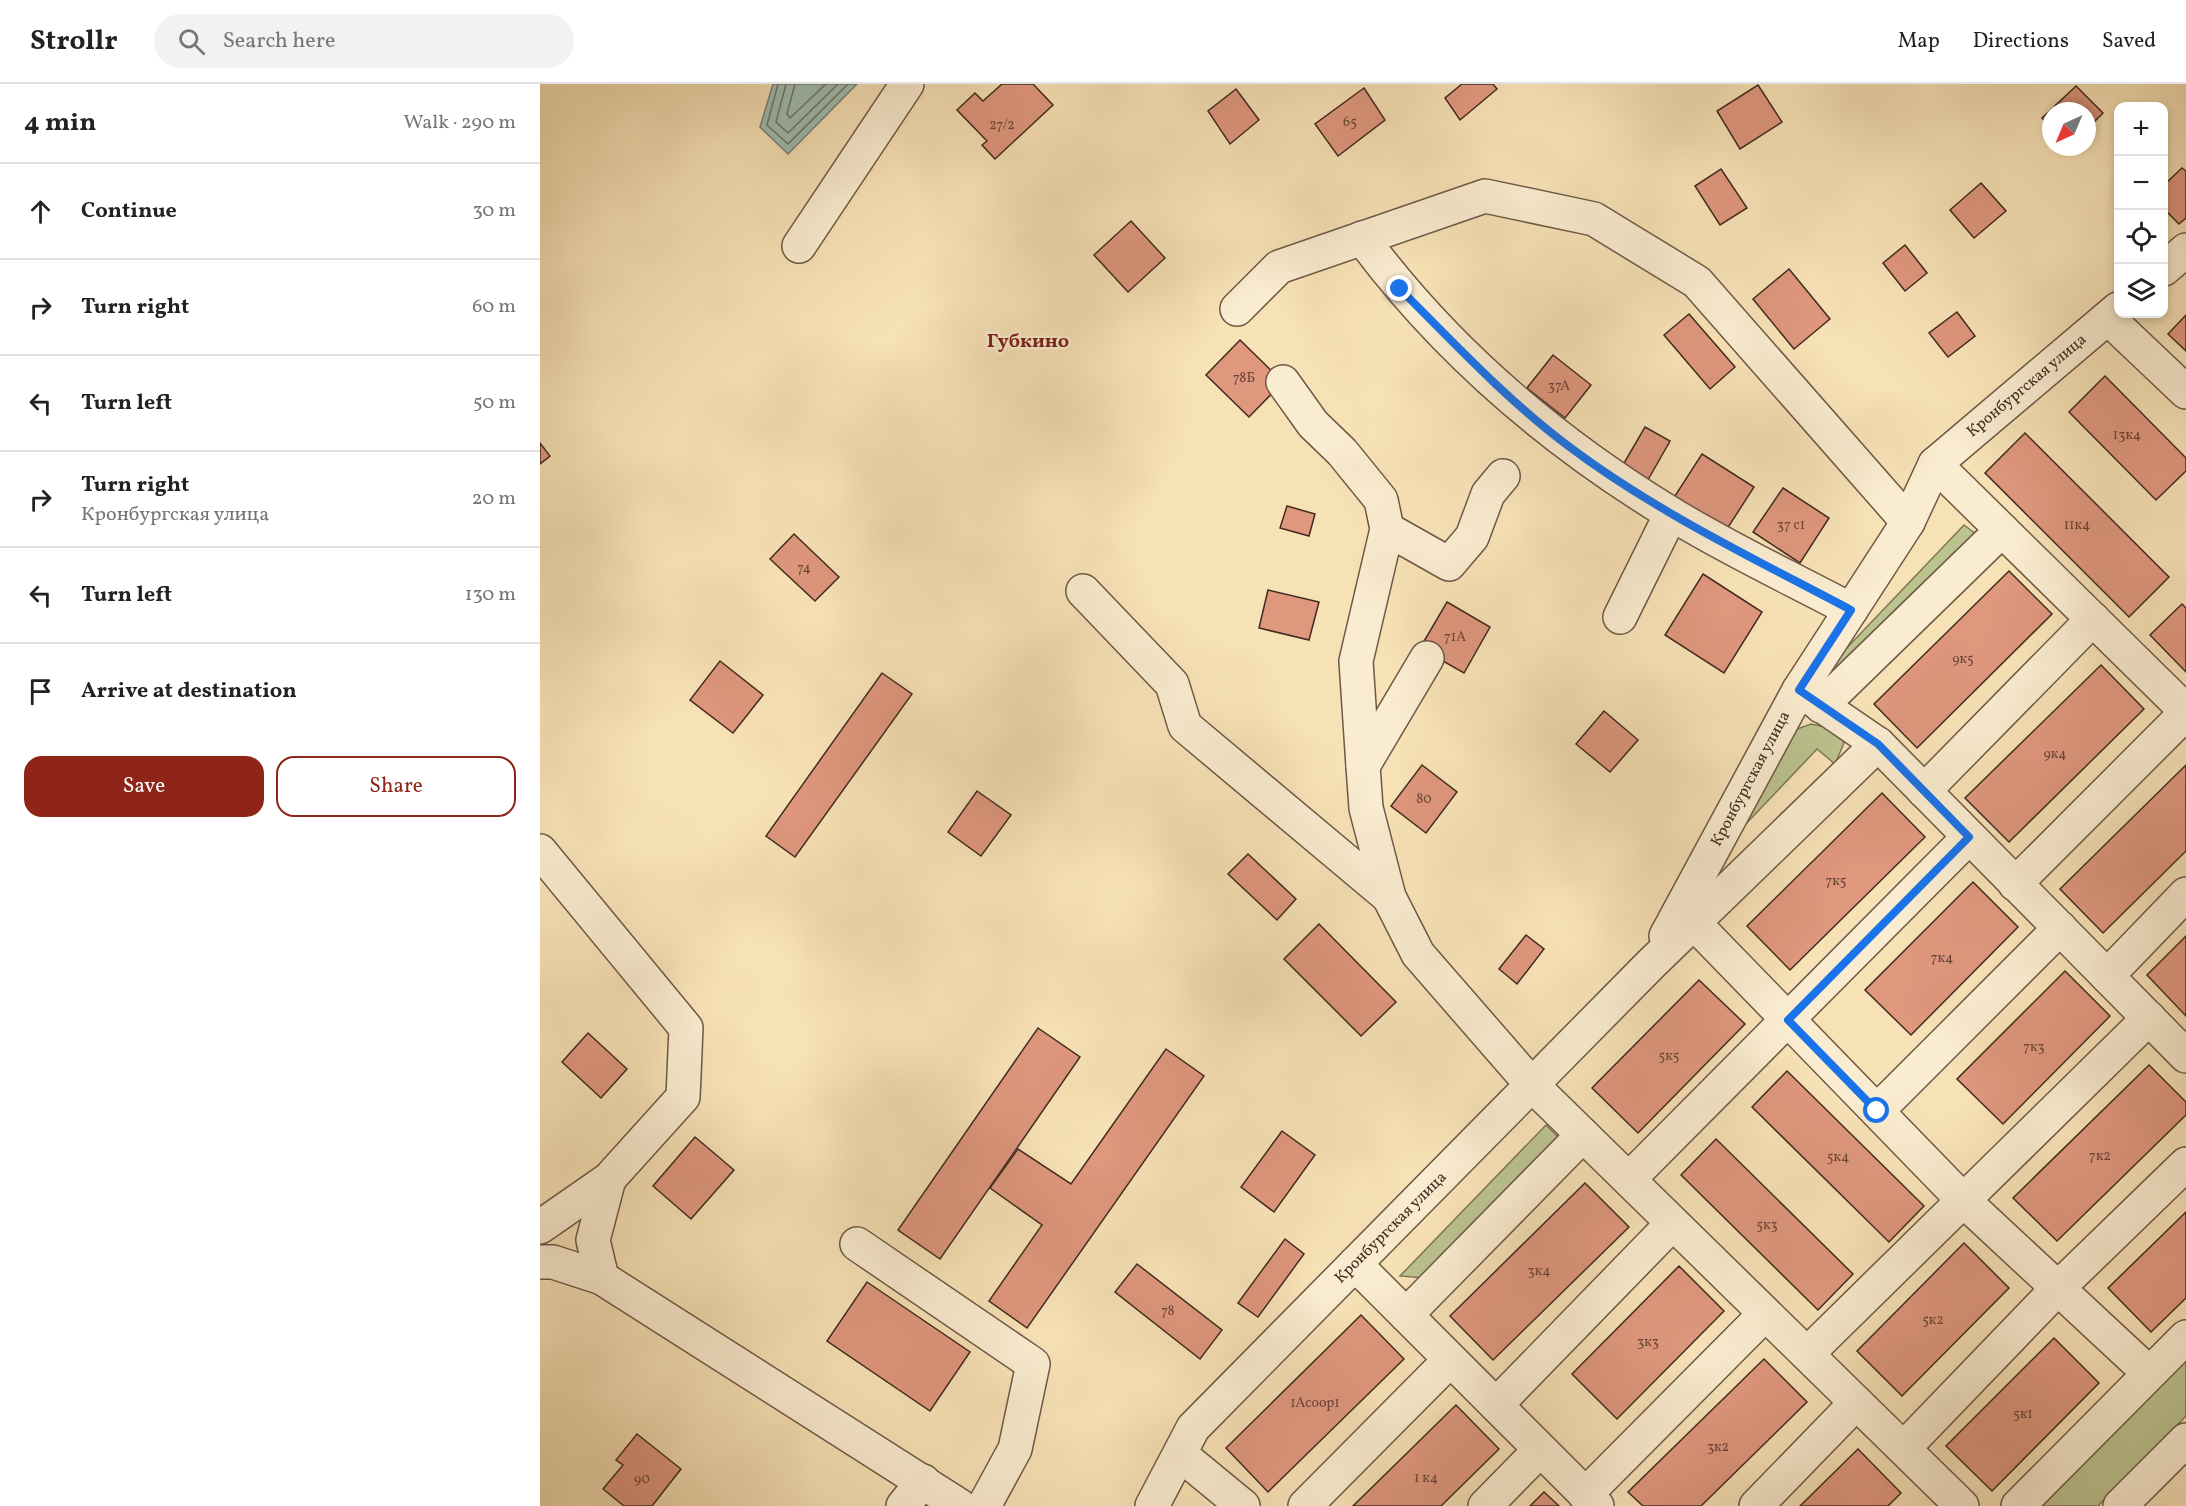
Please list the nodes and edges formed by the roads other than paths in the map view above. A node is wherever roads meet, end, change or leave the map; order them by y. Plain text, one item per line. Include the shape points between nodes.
1 (907, 84) edge
2 (1362, 238) junction
3 (800, 246) dead end
4 (2186, 250) edge
5 (2168, 266) edge
6 (1237, 309) dead end
7 (2113, 314) edge
8 (1283, 382) dead end
9 (2186, 392) edge
10 (1935, 464) junction
11 (1503, 476) dead end
12 (1671, 514) junction
13 (1908, 522) junction
14 (1387, 529) junction
15 (2002, 530) junction
16 (1083, 591) dead end
17 (1851, 610) junction
18 (1620, 617) dead end
19 (2093, 619) junction
20 (1427, 658) dead end
21 (1810, 698) junction
22 (2186, 712) edge
23 (1878, 744) junction
24 (1363, 766) junction
25 (1924, 791) junction
26 (1969, 837) junction
27 (540, 851) edge
28 (2015, 884) junction
29 (2186, 894) edge
30 (1348, 896) dead end
31 (1389, 897) junction
32 (1694, 923) junction
33 (2060, 928) junction
34 (1651, 964) junction
35 (2107, 976) junction
36 (2149, 1018) junction
37 (1788, 1020) junction
38 (2186, 1056) edge
39 (1532, 1085) junction
40 (1877, 1111) junction
41 (1583, 1135) junction
42 (2186, 1164) edge
43 (609, 1179) junction
44 (1629, 1179) junction
45 (1963, 1200) junction
46 (1672, 1224) junction
47 (540, 1227) edge
48 (857, 1244) dead end
49 (540, 1262) edge
50 (1355, 1264) junction
51 (602, 1278) junction
52 (2058, 1288) junction
53 (1765, 1314) junction
54 (1406, 1315) junction
55 (2186, 1337) edge
56 (1807, 1354) junction
57 (1450, 1360) junction
58 (2149, 1373) junction
59 (1856, 1403) junction
60 (1496, 1405) junction
61 (2186, 1440) edge
62 (1904, 1448) junction
63 (1540, 1450) junction
64 (1181, 1455) junction
65 (913, 1493) edge
66 (1591, 1500) edge
67 (1948, 1501) edge
68 (960, 1506) edge
69 (984, 1506) edge
70 (1152, 1506) edge
71 (1243, 1506) edge
72 (1305, 1506) edge
73 (1485, 1506) edge
74 (1756, 1506) edge
75 (2018, 1506) edge
76 (2120, 1506) edge

1 - 3 street
2 - 6 street via 1279,267
2 - 12 street via 1400,289 1514,402 1568,446
2 - 13 street via 1485,196 1594,219 1697,282
4 - 5 street
7 - 9 street
7 - 10 street, Кронбургская улица
8 - 14 street via 1313,424 1381,500
10 - 13 street, Кронбургская улица
10 - 15 street
11 - 14 street via 1488,494 1472,537 1449,564
12 - 17 street
12 - 18 street
13 - 17 street, Кронбургская улица
14 - 24 street via 1356,661
15 - 19 street
15 - 21 street
16 - 31 street via 1172,684 1185,726
17 - 21 street, Кронбургская улица
19 - 22 street
19 - 25 street
20 - 24 street
21 - 23 street
21 - 34 street, Кронбургская улица
22 - 28 street
23 - 25 street
23 - 32 street, Кронбургская улица
24 - 31 street via 1366,808
25 - 26 street
26 - 28 street
26 - 37 street
27 - 43 street via 686,1028 682,1097
28 - 33 street
29 - 35 street
30 - 31 street
31 - 39 street via 1418,954
32 - 34 street, Кронбургская улица
32 - 37 street
33 - 35 street
33 - 40 street
34 - 39 street, Кронбургская улица
35 - 36 street
36 - 38 street
36 - 45 street
37 - 40 street
37 - 44 street
39 - 41 street
39 - 50 street, Кронбургская улица
40 - 45 street
41 - 44 street
41 - 54 street
42 - 52 street
43 - 47 street
43 - 51 street via 593,1240
44 - 46 street
45 - 52 street
45 - 56 street
46 - 53 street
46 - 60 street
48 - 69 street via 1033,1364 1015,1449
49 - 51 street via 553,1262
50 - 54 street
50 - 64 street, Кронбургская улица via 1193,1428
51 - 65 street
52 - 58 street
52 - 62 street
53 - 56 street
53 - 66 street
54 - 57 street
55 - 58 street
56 - 59 street
57 - 60 street
57 - 72 street
58 - 75 street
59 - 62 street
59 - 74 street
60 - 63 street
61 - 76 street
62 - 67 street
63 - 66 street
63 - 73 street
64 - 70 street, Кронбургская улица
64 - 71 street
65 - 68 street

